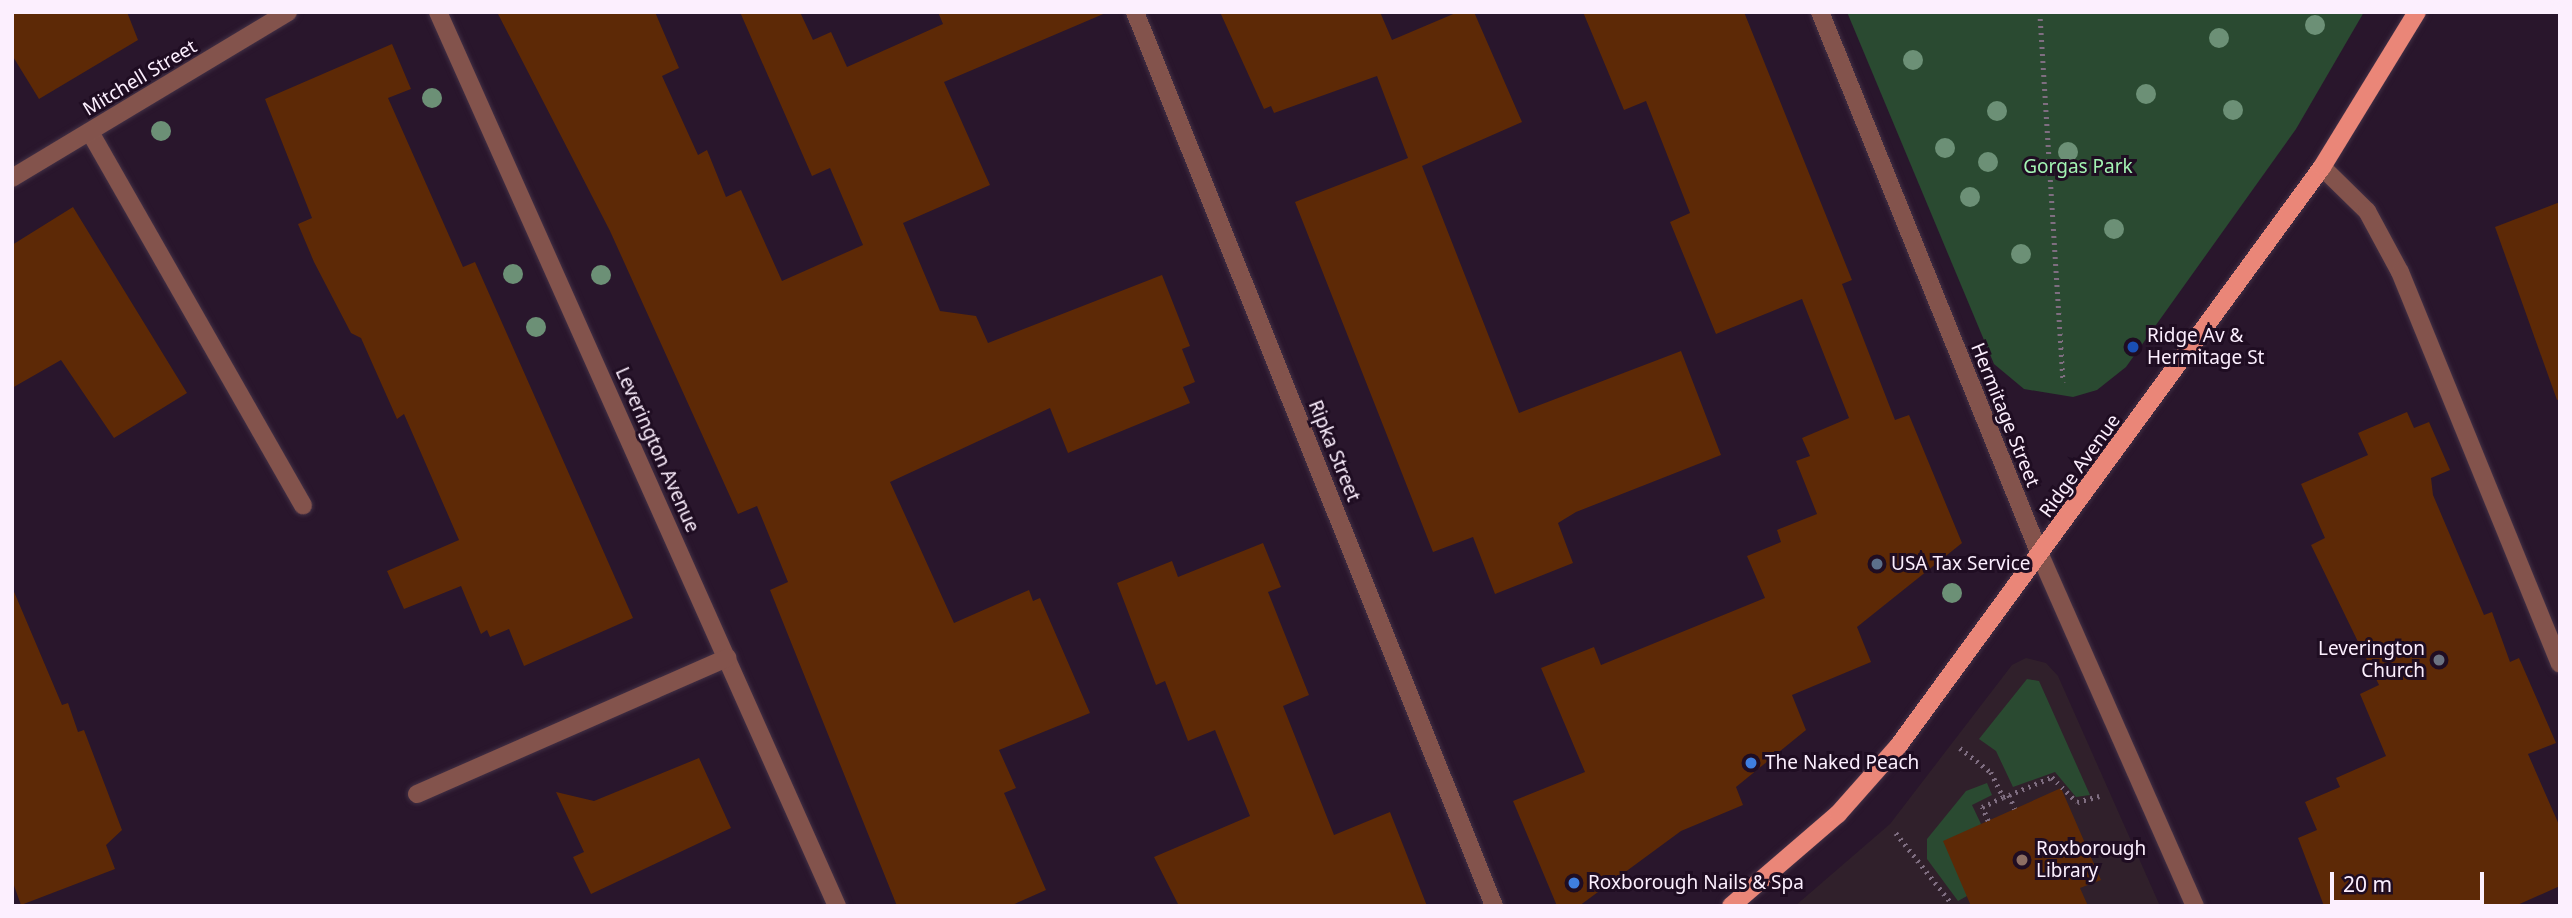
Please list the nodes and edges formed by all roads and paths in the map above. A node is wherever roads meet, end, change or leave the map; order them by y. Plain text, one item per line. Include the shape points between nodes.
1 (288, 12) edge
2 (439, 12) edge
3 (1135, 12) edge
4 (1820, 12) edge
5 (2040, 12) edge
6 (2417, 12) edge
7 (90, 132) junction
8 (2322, 167) junction
9 (12, 178) edge
10 (2063, 382) dead end
11 (303, 506) dead end
12 (2041, 557) junction
13 (726, 658) junction
14 (2560, 664) edge
15 (1960, 748) dead end
16 (417, 794) dead end
17 (2006, 796) junction
18 (2099, 796) dead end
19 (2015, 809) dead end
20 (1988, 821) dead end
21 (1896, 833) dead end
22 (1952, 904) dead end
23 (837, 906) edge
24 (1494, 906) edge
25 (1731, 906) edge
26 (2195, 906) edge

1 - 7 street, Mitchell Street
2 - 13 street, Leverington Avenue
3 - 24 street, Ripka Street
4 - 12 street, Hermitage Street
5 - 10 path
6 - 8 main road, Ridge Avenue
7 - 9 street, Mitchell Street
7 - 11 street
8 - 12 main road, Ridge Avenue
8 - 14 street via 2367,211 2400,272
12 - 25 main road, Ridge Avenue via 1866,786
12 - 26 street, Hermitage Street
13 - 16 street
13 - 23 street, Leverington Avenue
15 - 17 path via 1991,772
17 - 18 path via 2052,777 2077,802
17 - 19 path
17 - 20 path via 1982,807
21 - 22 path

